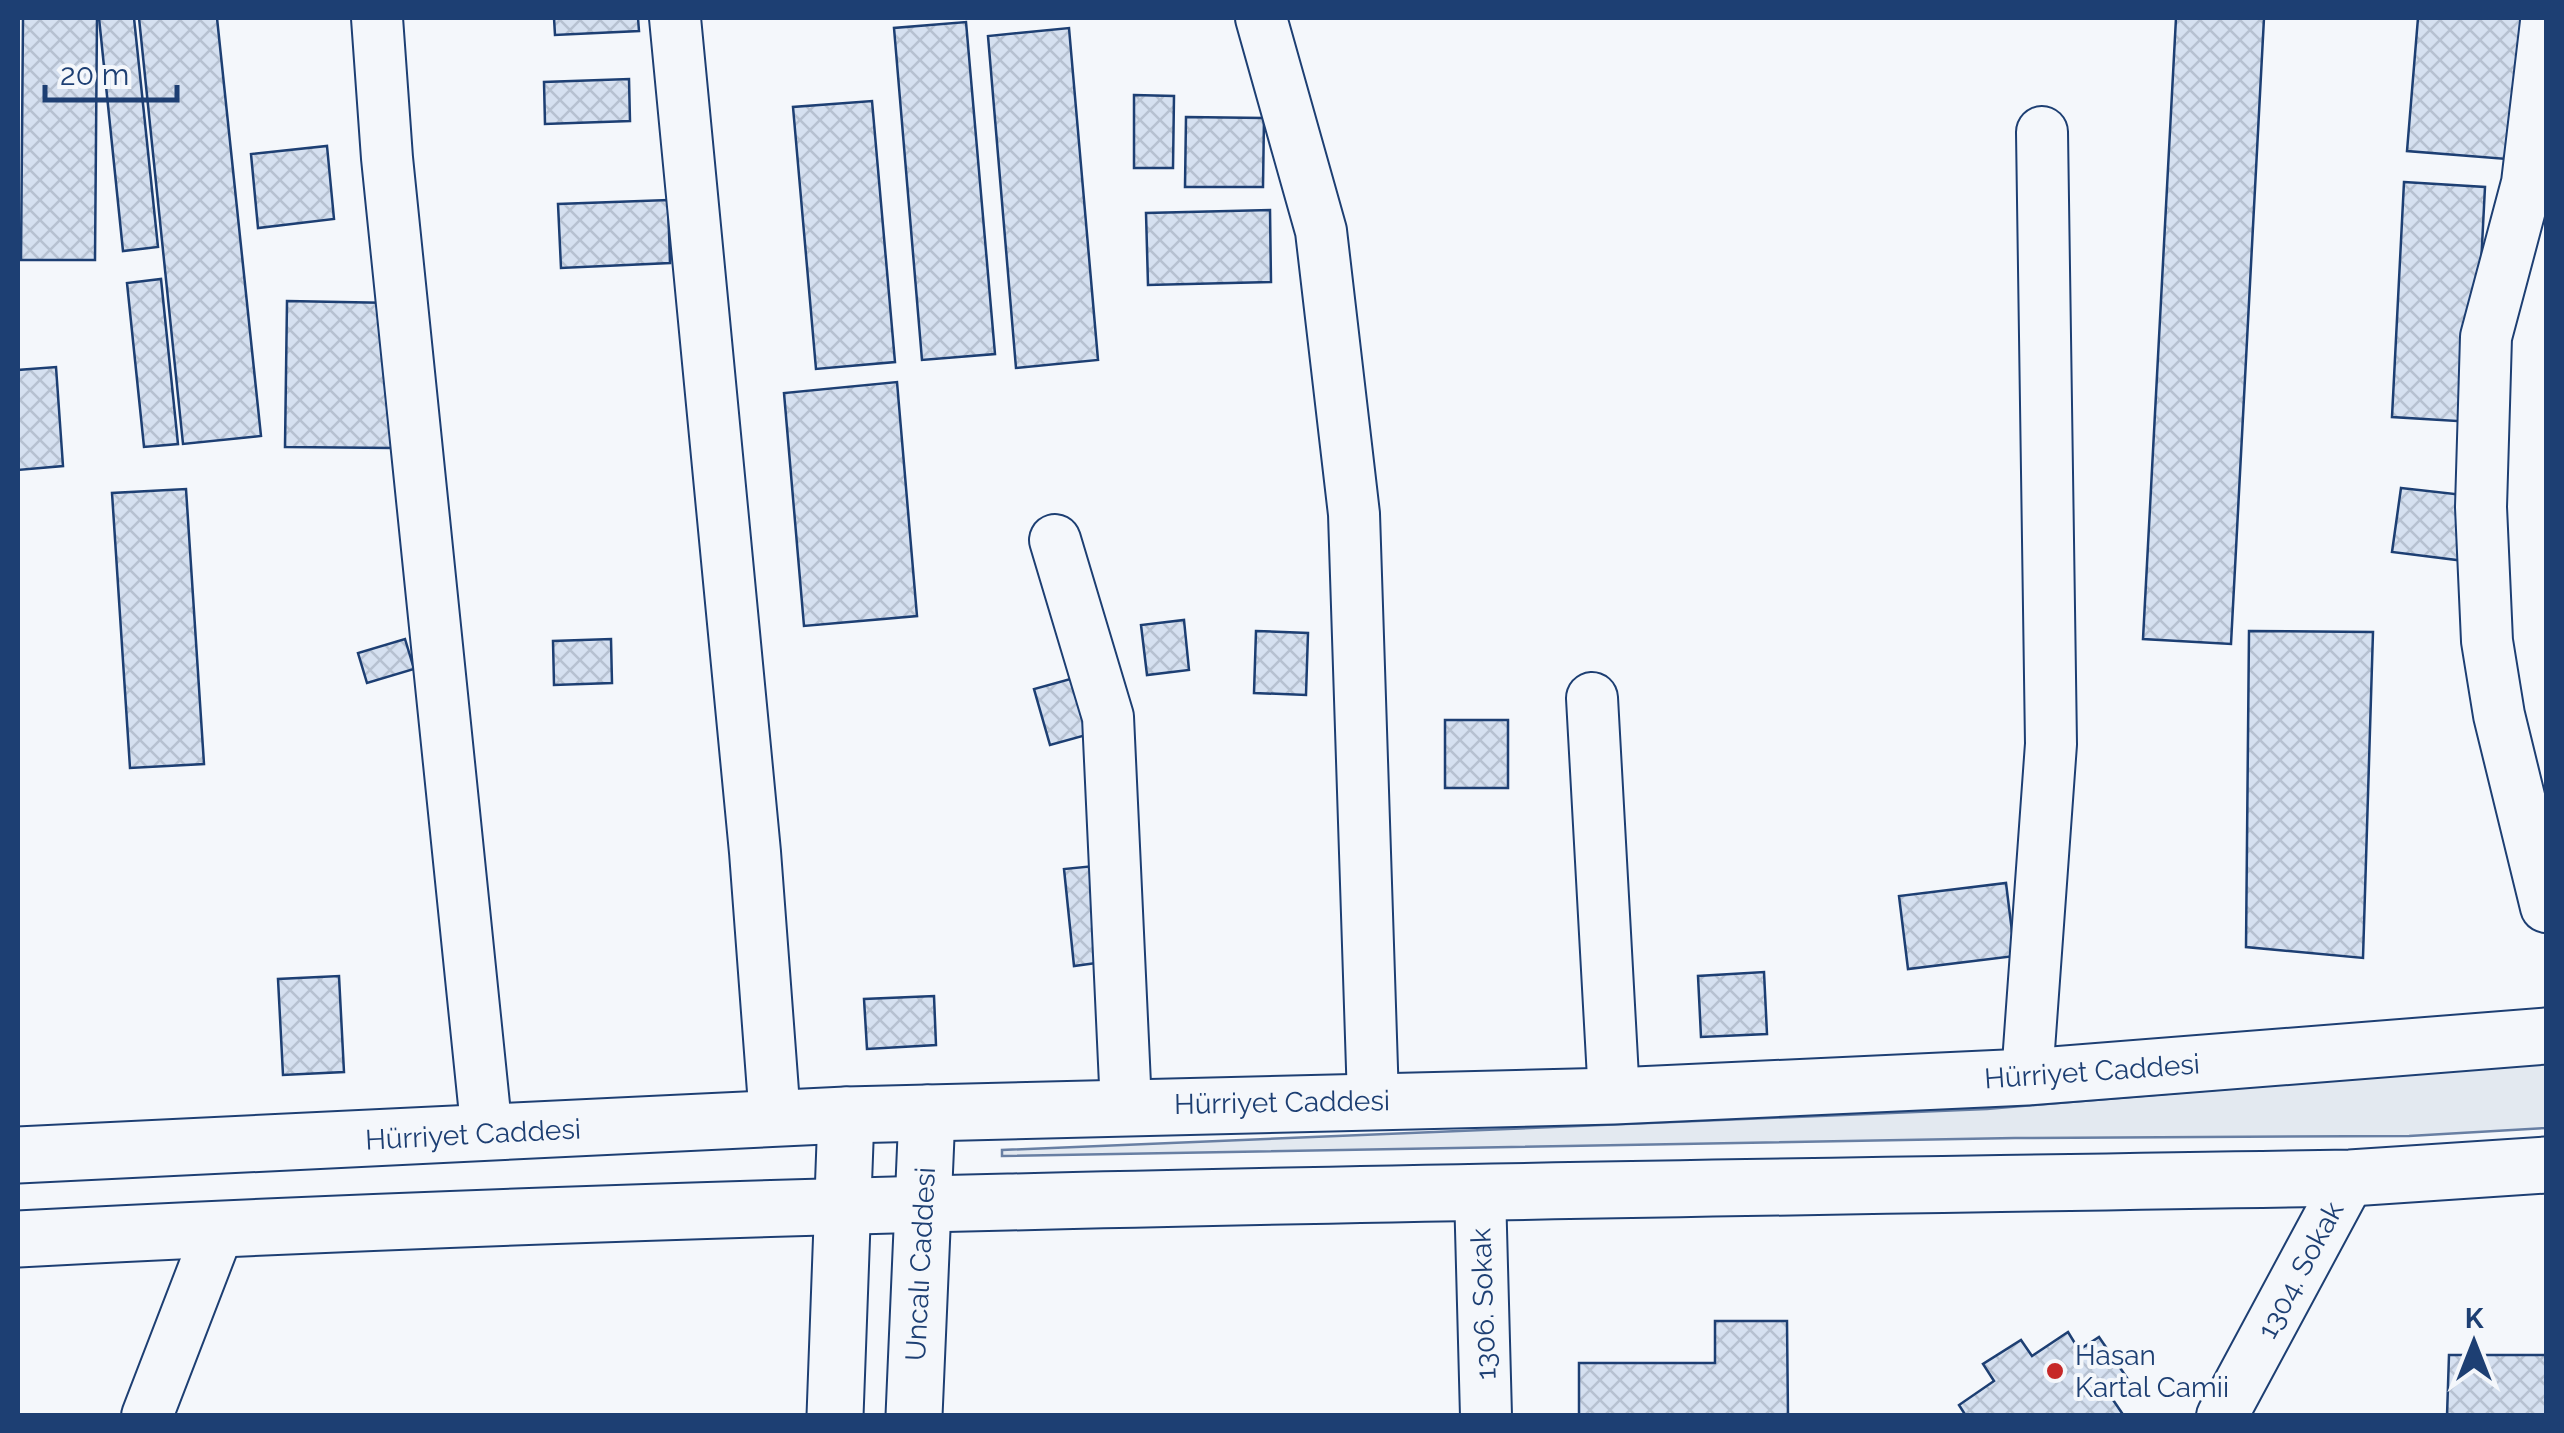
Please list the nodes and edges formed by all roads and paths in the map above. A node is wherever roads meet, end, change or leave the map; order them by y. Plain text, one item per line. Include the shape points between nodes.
1 (378, 18) edge
2 (675, 18) edge
3 (1261, 18) edge
4 (2546, 22) edge
5 (2042, 132) dead end
6 (1055, 540) dead end
7 (1592, 698) dead end
8 (2546, 907) edge
9 (2546, 1036) edge
10 (2027, 1077) junction
11 (1614, 1096) junction
12 (1373, 1099) junction
13 (1126, 1106) junction
14 (926, 1113) junction
15 (846, 1116) junction
16 (775, 1118) junction
17 (488, 1134) junction
18 (18, 1155) edge
19 (2546, 1164) edge
20 (2350, 1178) junction
21 (1480, 1192) junction
22 (924, 1201) junction
23 (845, 1204) junction
24 (220, 1228) junction
25 (18, 1240) edge
26 (147, 1416) edge
27 (835, 1416) edge
28 (914, 1416) edge
29 (1486, 1416) edge
30 (2222, 1416) edge

1 - 17 street via 386,158
2 - 16 street
3 - 12 street via 1320,230 1354,514
4 - 8 street via 2527,183 2486,337 2481,507 2496,696
5 - 10 street via 2051,744
6 - 13 street via 1108,717
7 - 11 street
9 - 10 main road, Hürriyet Caddesi
10 - 11 main road, Hürriyet Caddesi
11 - 12 main road, Hürriyet Caddesi
12 - 13 main road, Hürriyet Caddesi
13 - 14 main road, Hürriyet Caddesi
14 - 15 main road, Hürriyet Caddesi
14 - 22 main road, Uncalı Caddesi
15 - 16 main road, Hürriyet Caddesi
15 - 23 main road
16 - 17 main road, Hürriyet Caddesi
17 - 18 main road, Hürriyet Caddesi
19 - 20 main road
20 - 21 main road
20 - 30 street, 1304. Sokak
21 - 22 main road
21 - 29 street, 1306. Sokak
22 - 23 main road
22 - 28 main road, Uncalı Caddesi
23 - 24 main road
23 - 27 main road
24 - 25 main road
24 - 26 street

